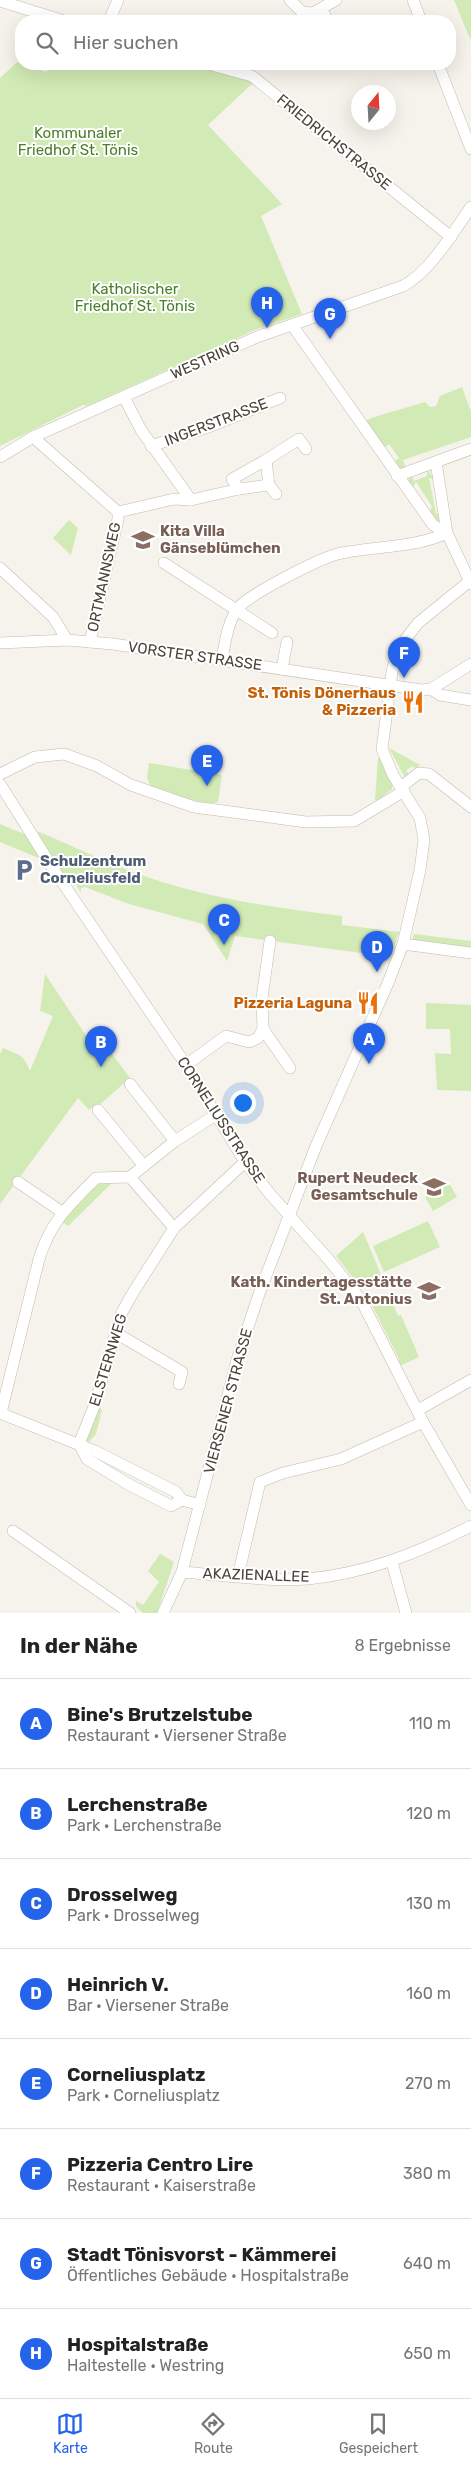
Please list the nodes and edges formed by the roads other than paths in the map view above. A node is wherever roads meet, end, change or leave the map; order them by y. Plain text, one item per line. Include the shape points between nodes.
1 (118, 0) edge
2 (290, 0) edge
3 (336, 0) edge
4 (413, 0) edge
5 (0, 1) edge
6 (320, 9) junction
7 (45, 15) edge
8 (112, 15) edge
9 (324, 15) edge
10 (419, 15) edge
11 (230, 70) edge
12 (440, 70) edge
13 (471, 149) edge
14 (471, 207) edge
15 (451, 237) junction
16 (292, 325) junction
17 (124, 397) junction
18 (280, 398) dead end
19 (33, 437) junction
20 (151, 446) junction
21 (306, 449) dead end
22 (471, 449) edge
23 (0, 458) edge
24 (266, 460) junction
25 (436, 462) junction
26 (397, 476) junction
27 (239, 488) junction
28 (190, 500) junction
29 (118, 512) junction
30 (446, 533) junction
31 (164, 563) dead end
32 (0, 568) edge
33 (470, 581) edge
34 (237, 609) junction
35 (272, 633) dead end
36 (67, 640) junction
37 (90, 642) junction
38 (287, 642) dead end
39 (0, 644) edge
40 (222, 659) junction
41 (471, 664) edge
42 (282, 669) junction
43 (390, 685) junction
44 (431, 689) junction
45 (471, 700) edge
46 (0, 774) edge
47 (0, 784) edge
48 (403, 789) junction
49 (471, 807) edge
50 (270, 941) dead end
51 (403, 944) junction
52 (471, 953) edge
53 (263, 1029) junction
54 (186, 1065) junction
55 (290, 1068) dead end
56 (130, 1084) dead end
57 (98, 1110) dead end
58 (217, 1114) junction
59 (175, 1141) junction
60 (246, 1162) junction
61 (144, 1166) junction
62 (130, 1177) junction
63 (18, 1182) dead end
64 (62, 1212) junction
65 (289, 1216) junction
66 (174, 1228) junction
67 (116, 1333) junction
68 (471, 1380) edge
69 (179, 1384) dead end
70 (418, 1410) junction
71 (0, 1413) edge
72 (423, 1422) junction
73 (79, 1444) junction
74 (200, 1505) junction
75 (471, 1505) edge
76 (471, 1526) edge
77 (13, 1531) dead end
78 (392, 1562) junction
79 (182, 1572) junction
80 (238, 1576) junction
81 (130, 1613) edge
82 (163, 1613) edge
83 (406, 1613) edge

1 - 8 street
2 - 6 street via 302,12 313,13
3 - 6 street
4 - 10 street
5 - 7 street
6 - 9 street
11 - 15 street, FRIEDRICHSTRASSE via 252,76
12 - 13 street
14 - 15 street, WESTRING
15 - 16 street, WESTRING via 413,281
16 - 17 street, WESTRING via 257,337
16 - 26 street
17 - 19 street, WESTRING
17 - 20 street, INGERSTRASSE
18 - 20 street, INGERSTRASSE
19 - 23 street, WESTRING
19 - 29 street, ORTMANNSWEG
20 - 28 street, INGERSTRASSE
21 - 24 street via 299,439
22 - 25 street
24 - 27 street via 232,479
24 - 27 street via 272,490
25 - 26 street
25 - 30 street
26 - 30 street via 433,525
27 - 28 street
28 - 29 street, ORTMANNSWEG via 174,499
29 - 37 street, ORTMANNSWEG
30 - 33 street
30 - 34 street via 428,542 340,553 260,590
31 - 34 street
32 - 36 street via 53,617
33 - 43 street, VIERSENER STRASSE via 418,623 398,649
34 - 35 street
34 - 40 street via 226,636
36 - 37 street, VORSTER STRASSE
36 - 39 street, VORSTER STRASSE
37 - 40 street, VORSTER STRASSE
38 - 42 street
40 - 42 street, VORSTER STRASSE
41 - 44 street
42 - 43 street, VORSTER STRASSE
43 - 44 street, VORSTER STRASSE
43 - 48 street, VIERSENER STRASSE via 382,749 387,765
44 - 45 street, VORSTER STRASSE via 440,695
46 - 48 street via 35,757 64,754 97,766 131,785 194,808 306,822 354,822
47 - 54 street, CORNELIUSSTRASSE
48 - 49 street via 419,773 429,774
48 - 51 street, VIERSENER STRASSE via 420,818 424,840
50 - 53 street via 262,998
51 - 52 street
51 - 65 street, VIERSENER STRASSE
53 - 54 street via 258,1038 249,1042 226,1036
53 - 55 street
54 - 58 street, CORNELIUSSTRASSE
56 - 59 street
57 - 61 street
58 - 59 street
58 - 60 street, CORNELIUSSTRASSE
59 - 61 street
60 - 65 street, CORNELIUSSTRASSE
60 - 66 street, ELSTERNWEG
61 - 62 street
62 - 64 street via 96,1178
62 - 66 street
63 - 64 street
64 - 71 street via 39,1260
65 - 70 street, CORNELIUSSTRASSE via 361,1300
65 - 74 street, VIERSENER STRASSE via 237,1360
66 - 67 street, ELSTERNWEG via 129,1299
67 - 69 street via 182,1372
67 - 73 street, ELSTERNWEG via 95,1404
68 - 70 street
70 - 72 street, CORNELIUSSTRASSE
71 - 73 street
72 - 75 street, CORNELIUSSTRASSE
72 - 80 street via 341,1459 260,1482
73 - 74 street via 176,1492 182,1500
74 - 79 street, VIERSENER STRASSE
76 - 78 street, AKAZIENALLEE via 426,1550
77 - 81 street
78 - 80 street, AKAZIENALLEE via 306,1579
78 - 83 street
79 - 80 street, AKAZIENALLEE
79 - 82 street, VIERSENER STRASSE

